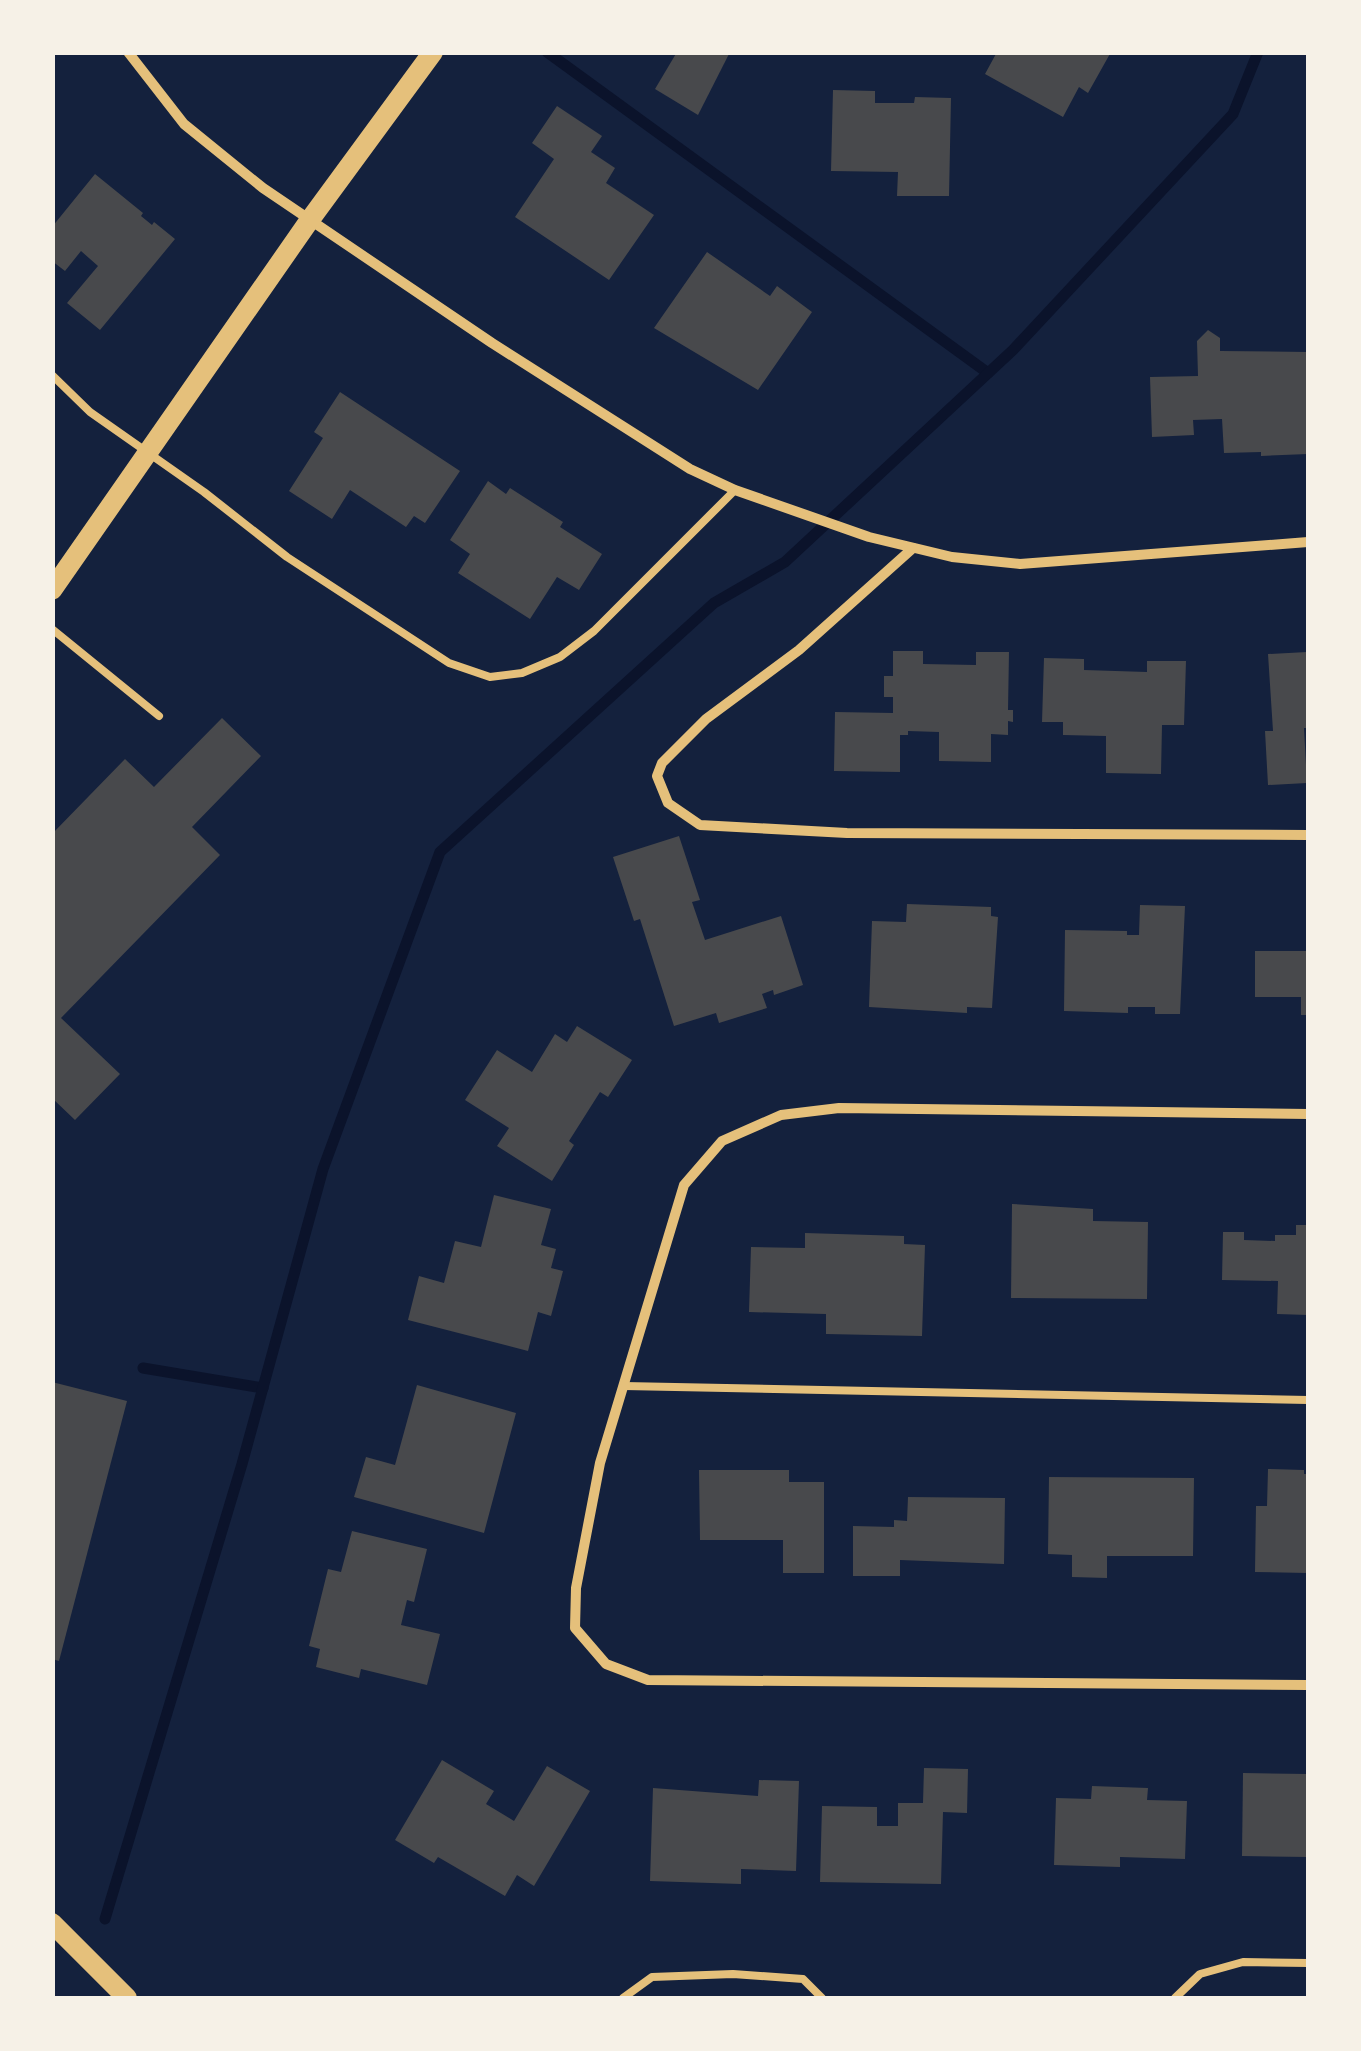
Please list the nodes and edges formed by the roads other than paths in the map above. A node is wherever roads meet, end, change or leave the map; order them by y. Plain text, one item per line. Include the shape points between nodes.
1 (128, 52) edge
2 (433, 52) edge
3 (309, 221) junction
4 (52, 375) edge
5 (147, 453) junction
6 (736, 490) junction
7 (1308, 542) edge
8 (913, 548) junction
9 (52, 590) edge
10 (52, 629) edge
11 (159, 716) dead end
12 (1308, 835) edge
13 (1308, 1114) edge
14 (624, 1386) junction
15 (1308, 1400) edge
16 (1308, 1685) edge
17 (52, 1922) edge
18 (1308, 1962) edge
19 (127, 1998) edge
20 (623, 1998) edge
21 (822, 1998) edge
22 (1175, 1998) edge

1 - 3 street via 184,124
2 - 3 main road
3 - 5 main road
3 - 6 street via 690,469
4 - 5 lane
5 - 6 lane via 449,663 490,677 560,658
5 - 9 main road
6 - 8 street
7 - 8 street via 1020,564
8 - 12 street via 662,763 657,776 668,803 700,825 829,832
10 - 11 lane
13 - 14 street via 840,1108 781,1114 722,1141 684,1185
14 - 15 lane
14 - 16 street via 600,1463 576,1588 575,1628 606,1664 648,1680
17 - 19 main road
18 - 22 lane via 1243,1962 1200,1974
20 - 21 lane via 652,1977 733,1974 803,1979

